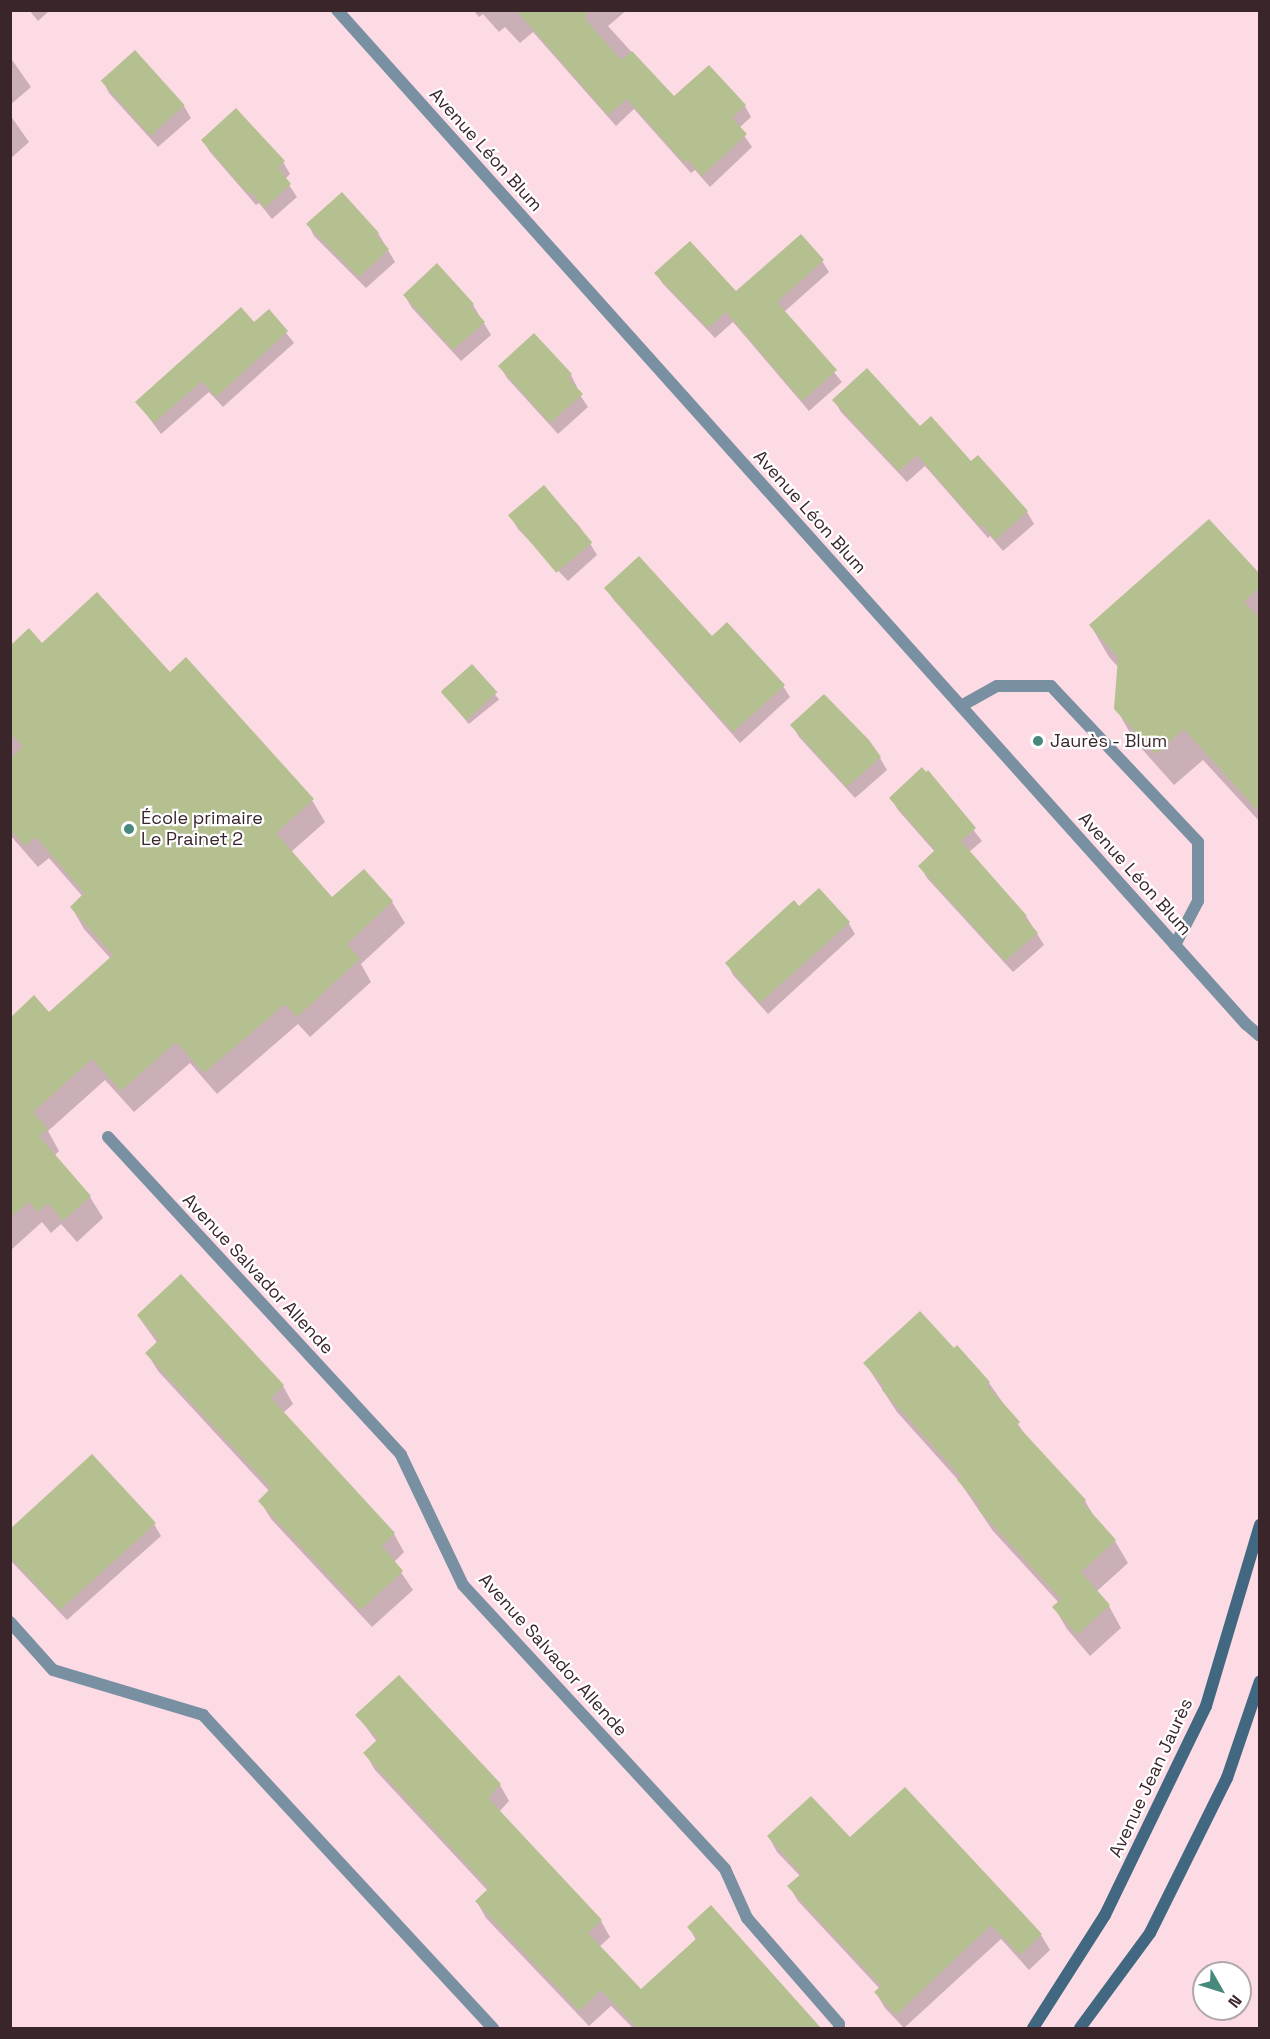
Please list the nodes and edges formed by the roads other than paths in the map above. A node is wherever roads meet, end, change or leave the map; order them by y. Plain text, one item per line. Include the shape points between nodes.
1 (336, 10) edge
2 (961, 706) junction
3 (1175, 945) junction
4 (1260, 1036) edge
5 (108, 1137) dead end
6 (1260, 1525) edge
7 (10, 1622) edge
8 (1260, 1681) edge
9 (493, 2028) edge
10 (839, 2028) edge
11 (1033, 2028) edge
12 (1080, 2028) edge

1 - 2 street, Avenue Léon Blum
2 - 3 street, Avenue Léon Blum
2 - 3 street via 997,686 1051,686 1198,842 1197,901
3 - 4 street, Avenue Léon Blum
5 - 10 street, Avenue Salvador Allende via 400,1455 463,1585 726,1869 747,1918
6 - 11 main road, Avenue Jean Jaurès via 1206,1706 1105,1915
7 - 9 street via 53,1670 203,1715
8 - 12 main road via 1227,1778 1150,1933

